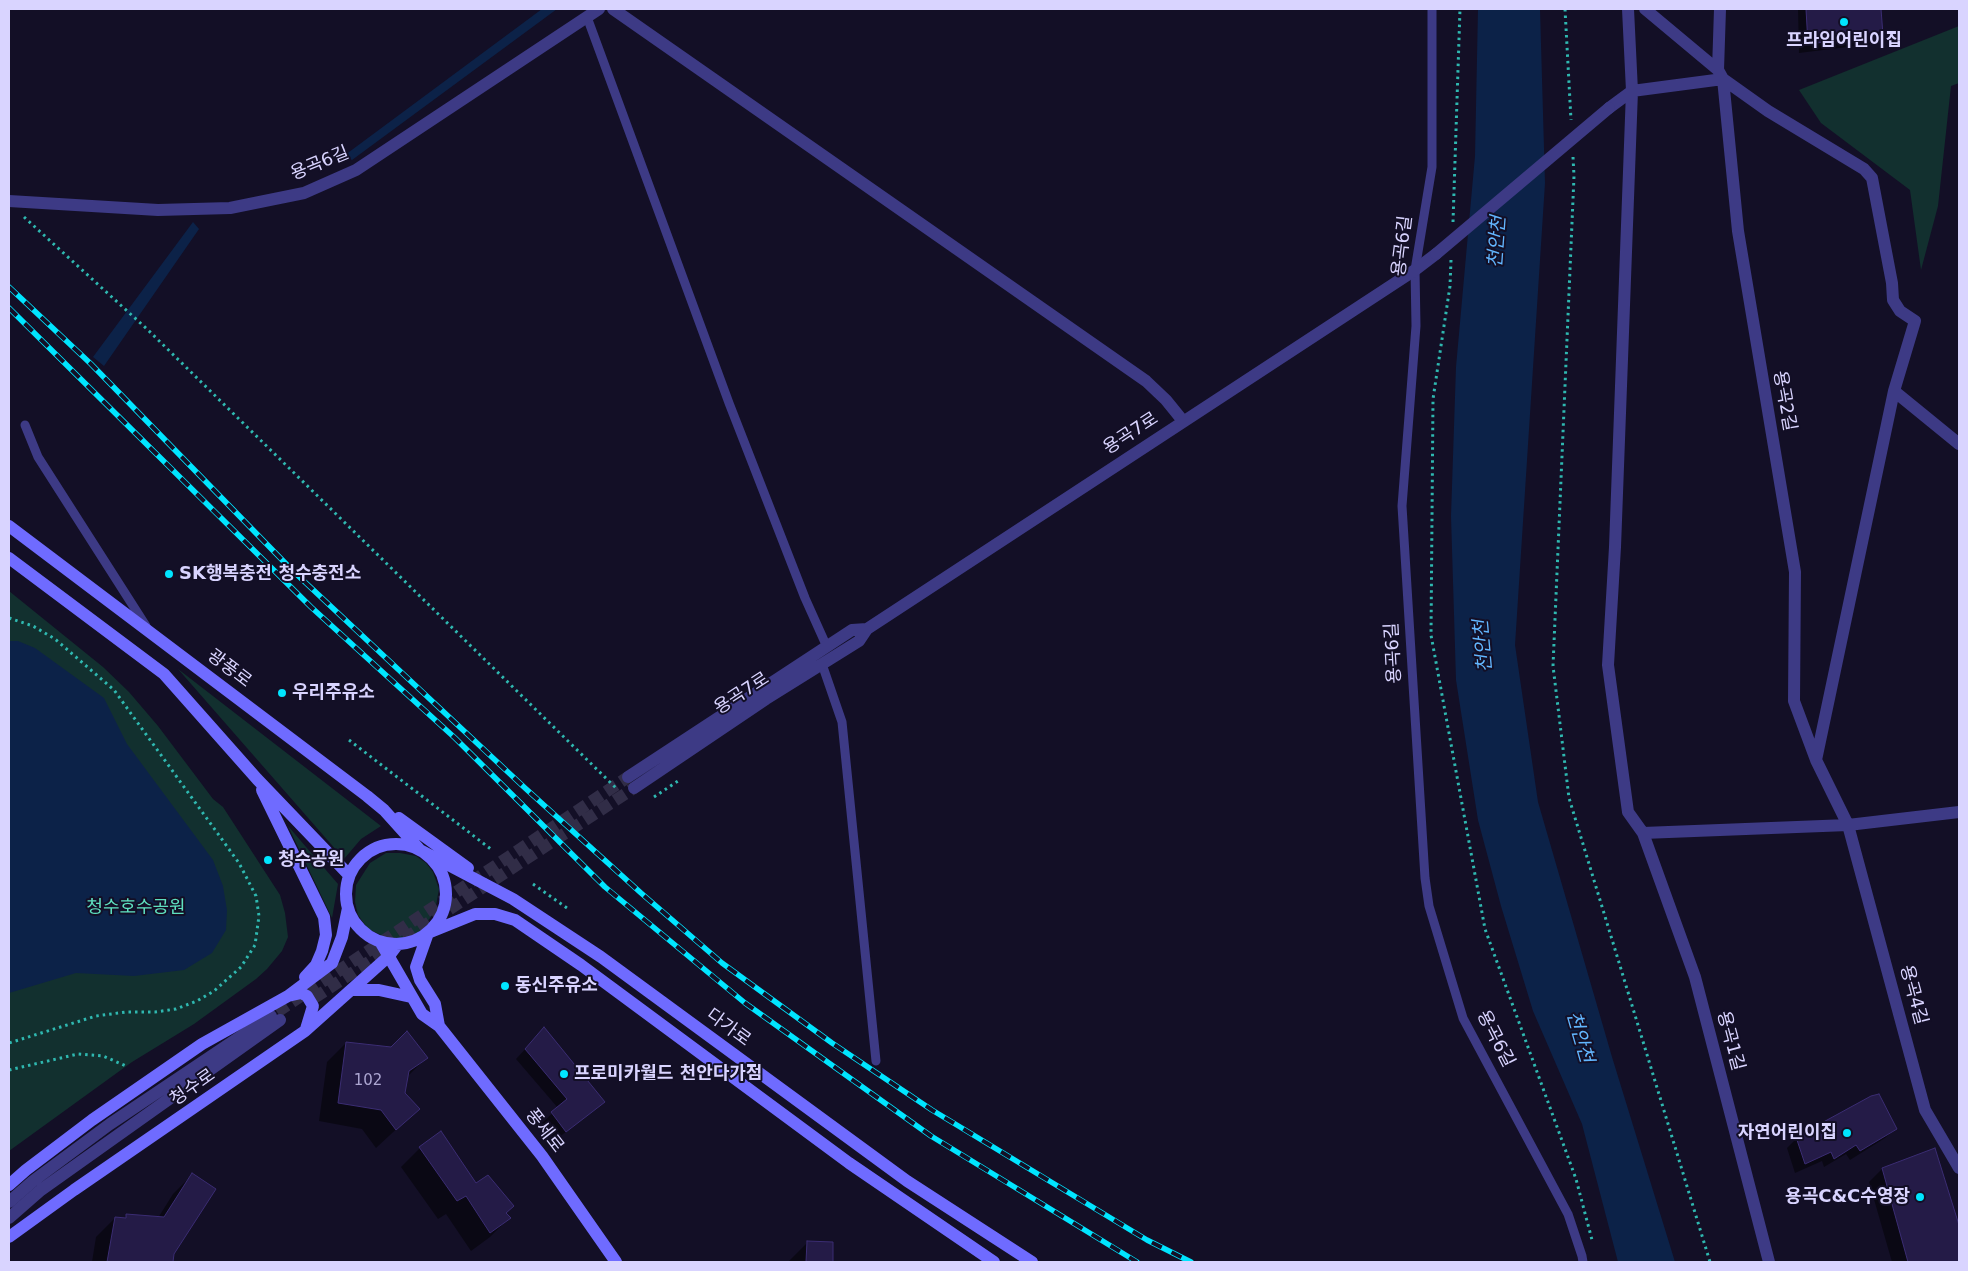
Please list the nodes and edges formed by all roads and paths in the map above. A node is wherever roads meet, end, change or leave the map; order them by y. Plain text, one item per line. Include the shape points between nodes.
1 (599, 9) edge
2 (613, 9) edge
3 (1432, 9) edge
4 (1460, 9) edge
5 (1628, 9) edge
6 (1645, 9) edge
7 (1720, 9) edge
8 (587, 18) junction
9 (1721, 74) junction
10 (1632, 91) junction
11 (9, 201) edge
12 (23, 215) dead end
13 (1453, 227) dead end
14 (1451, 256) dead end
15 (1416, 270) junction
16 (1894, 391) junction
17 (1182, 421) junction
18 (25, 425) dead end
19 (1959, 444) edge
20 (9, 526) edge
21 (9, 558) edge
22 (9, 618) edge
23 (867, 629) junction
24 (149, 631) junction
25 (827, 647) junction
26 (822, 664) junction
27 (349, 740) dead end
28 (1816, 760) junction
29 (256, 779) junction
30 (681, 779) dead end
31 (621, 792) dead end
32 (367, 796) junction
33 (654, 797) dead end
34 (1959, 812) edge
35 (1848, 824) junction
36 (1643, 833) junction
37 (420, 850) junction
38 (492, 850) dead end
39 (349, 875) junction
40 (533, 884) dead end
41 (513, 899) junction
42 (348, 908) junction
43 (567, 908) dead end
44 (428, 933) junction
45 (382, 943) junction
46 (398, 944) junction
47 (389, 956) junction
48 (352, 990) junction
49 (288, 996) junction
50 (411, 997) junction
51 (439, 1026) junction
52 (305, 1031) junction
53 (9, 1043) edge
54 (876, 1061) dead end
55 (126, 1066) dead end
56 (9, 1070) edge
57 (1959, 1168) edge
58 (9, 1185) edge
59 (9, 1202) edge
60 (9, 1218) edge
61 (9, 1238) edge
62 (1593, 1244) dead end
63 (616, 1262) edge
64 (994, 1262) edge
65 (1032, 1262) edge
66 (1582, 1262) edge
67 (1769, 1262) edge

1 - 8 street, 용곡6길
2 - 17 street via 1146,381
3 - 15 lane, 용곡6길 via 1432,167
4 - 13 path
5 - 10 street
6 - 9 street
7 - 9 street, 용곡2길
8 - 11 street, 용곡6길 via 356,170 304,193 230,208 158,210
8 - 25 lane via 729,403
9 - 10 street
9 - 16 street via 1768,111 1864,169 1872,178 1893,300 1915,321
9 - 28 street, 용곡2길 via 1738,230 1795,572 1794,701
10 - 15 street, 용곡7로, bridge
10 - 36 street via 1608,665 1628,812
12 - 31 path via 148,330
14 - 62 path via 1450,286 1433,399 1431,635 1485,928 1576,1179
15 - 17 street, 용곡7로
15 - 66 lane, 용곡6길 via 1416,326 1402,506 1429,906 1463,1018 1568,1214
16 - 19 street
16 - 28 street
17 - 23 street, 용곡7로
18 - 24 lane via 38,458
20 - 24 street, 광풍로
21 - 29 street via 164,674
22 - 53 path via 33,626 55,639 99,675 127,705 239,863 256,896 259,916 255,945 245,961 214,992 176,1008 96,1016
23 - 25 street, 용곡7로 via 852,630
23 - 26 street, 용곡7로 via 859,641
24 - 32 street, 광풍로
25 - 26 street, 용곡7로 via 631,782
26 - 54 lane via 842,722
27 - 38 path
28 - 35 street, 용곡2길
29 - 39 street
29 - 49 street via 324,917 326,935 316,965
30 - 33 path
32 - 37 street, 광풍로
32 - 41 street
34 - 35 street
35 - 36 street
35 - 57 street, 용곡4길 via 1925,1110
36 - 67 street, 용곡1길 via 1695,977
37 - 39 street via 405,844 388,844 358,860
37 - 41 street, 다가로
37 - 44 street via 438,867 446,889 445,906
39 - 42 street via 346,891
40 - 43 path
41 - 65 street, 다가로 via 601,956 907,1181
42 - 45 street via 355,924 367,936
42 - 49 street via 332,963
44 - 46 street via 414,941
44 - 51 street, 풍세로 via 416,967 435,1004
44 - 64 street, 다가로 via 475,914 495,914 515,920 849,1163
45 - 46 street
45 - 47 street, 풍세로
46 - 47 street, 청수로
47 - 48 street, 청수로
47 - 50 street, 풍세로
48 - 50 street via 379,990
48 - 52 street, 청수로
49 - 52 street via 301,993 313,1006
49 - 58 street, 청수로 via 202,1044 92,1120
50 - 51 street, 풍세로 via 422,1014
51 - 63 street, 풍세로 via 542,1156
52 - 61 street, 청수로
55 - 56 path via 103,1056 78,1054
59 - 60 street via 110,1124 279,1016 42,1190

